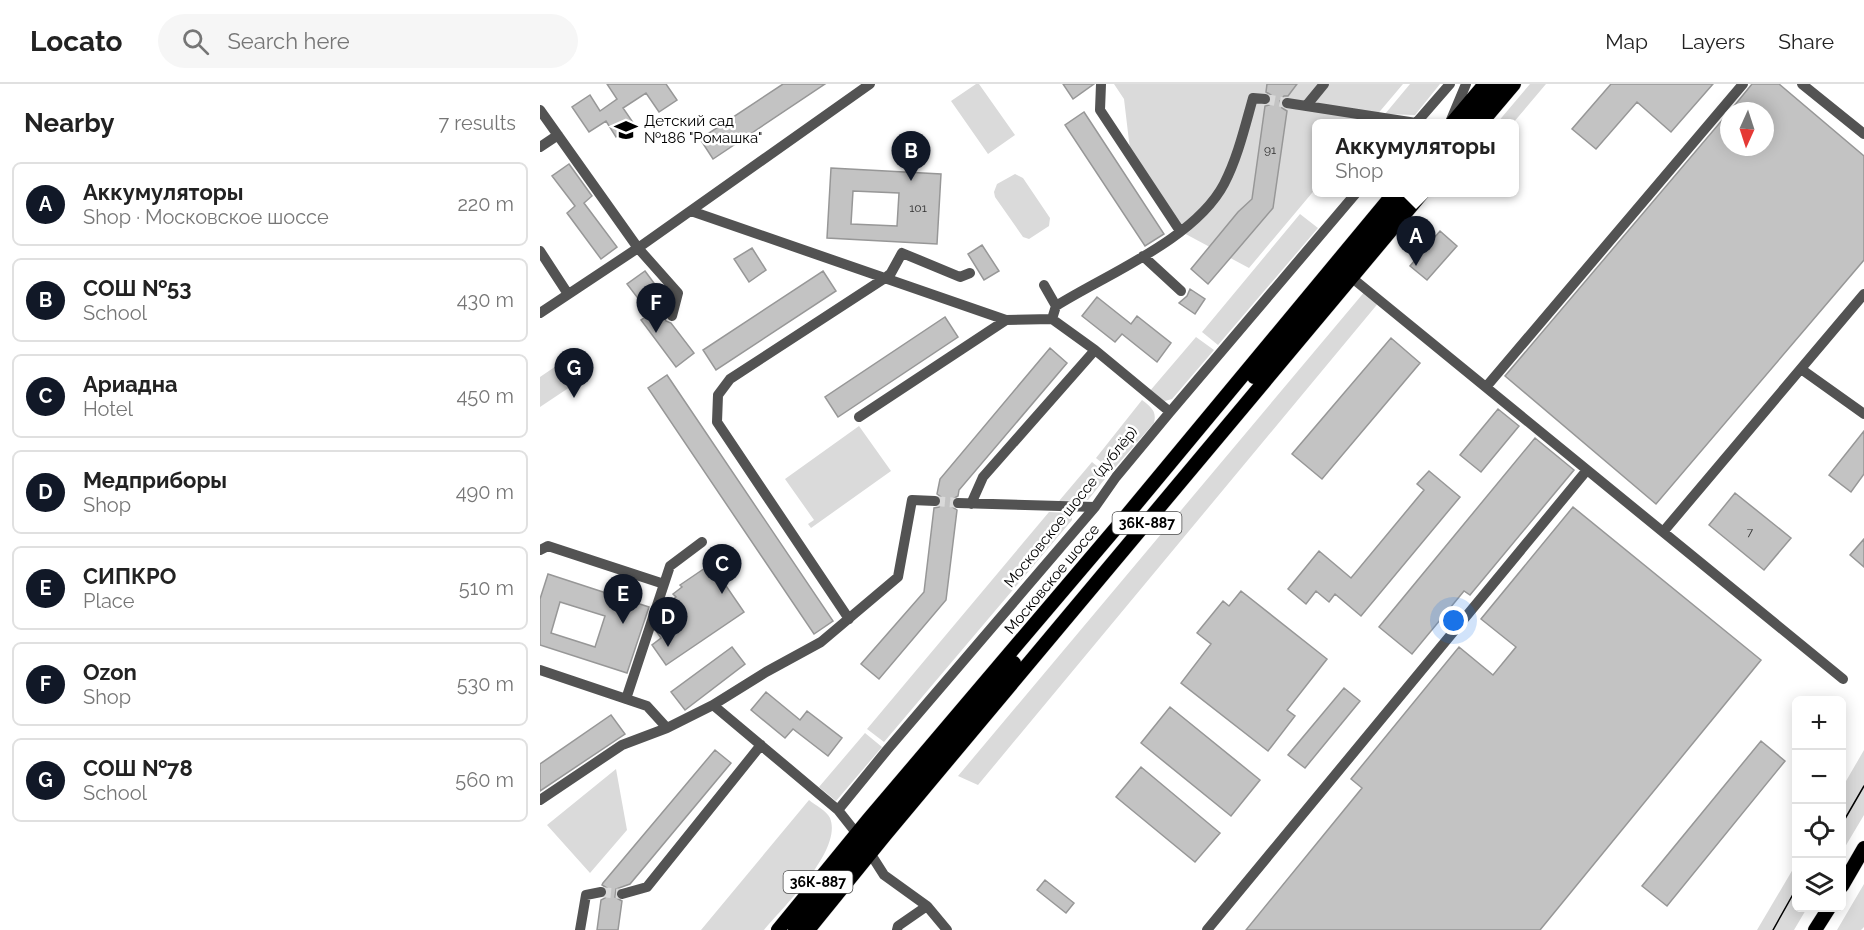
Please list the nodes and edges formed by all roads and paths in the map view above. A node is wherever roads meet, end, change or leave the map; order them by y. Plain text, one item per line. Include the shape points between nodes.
1 (870, 84) edge
2 (1101, 84) edge
3 (1324, 84) edge
4 (1450, 84) edge
5 (1466, 84) edge
6 (1485, 84) edge
7 (1500, 84) edge
8 (1514, 84) edge
9 (1743, 84) edge
10 (1802, 84) edge
11 (1265, 99) dead end
12 (1287, 103) tunnel mouth
13 (1306, 105) junction
14 (540, 110) edge
15 (1392, 119) edge
16 (1419, 119) edge
17 (1453, 119) edge
18 (1454, 119) edge
19 (1470, 119) edge
20 (1484, 119) edge
21 (1864, 134) edge
22 (558, 135) junction
23 (540, 147) edge
24 (1353, 197) edge
25 (1391, 197) edge
26 (1405, 197) edge
27 (1418, 197) edge
28 (691, 210) junction
29 (1180, 231) junction
30 (638, 248) junction
31 (540, 251) edge
32 (1143, 256) junction
33 (970, 273) dead end
34 (1348, 274) junction
35 (885, 278) junction
36 (1044, 285) dead end
37 (1182, 291) dead end
38 (568, 294) junction
39 (1864, 294) edge
40 (1056, 306) junction
41 (540, 313) edge
42 (672, 316) dead end
43 (1052, 319) junction
44 (1006, 320) junction
45 (1095, 350) junction
46 (1801, 369) junction
47 (1486, 387) junction
48 (1170, 412) junction
49 (1864, 414) edge
50 (859, 417) dead end
51 (1587, 470) junction
52 (936, 501) tunnel mouth
53 (958, 503) tunnel mouth
54 (971, 504) junction
55 (1095, 507) junction
56 (1664, 532) junction
57 (702, 542) dead end
58 (540, 550) edge
59 (664, 584) junction
60 (849, 619) junction
61 (540, 670) edge
62 (1843, 679) dead end
63 (627, 699) junction
64 (713, 705) junction
65 (667, 728) junction
66 (761, 745) junction
67 (540, 800) edge
68 (838, 810) junction
69 (864, 843) junction
70 (1864, 848) edge
71 (1846, 879) edge
72 (602, 892) dead end
73 (622, 894) tunnel mouth
74 (927, 906) junction
75 (1826, 912) edge
76 (580, 930) edge
77 (778, 930) edge
78 (795, 930) edge
79 (808, 930) edge
80 (897, 930) edge
81 (947, 930) edge
82 (1207, 930) edge
83 (1815, 930) edge

1 - 28 street
2 - 29 street via 1100,110
3 - 13 street
4 - 16 street
5 - 17 street
6 - 18 main road
7 - 19 main road
8 - 20 main road
9 - 47 street
10 - 21 street
11 - 29 street via 1253,98 1224,184 1206,211
12 - 13 street
13 - 15 street
14 - 22 street
22 - 23 street
22 - 30 street
24 - 48 street, Московское шоссе (дублёр)
25 - 69 main road, Московское шоссе / 36К-887 via 1122,521
26 - 34 main road, Московское шоссе / 36К-887
27 - 34 main road, Московское шоссе / 36К-887
28 - 30 street
28 - 35 street
29 - 32 street
30 - 38 street
30 - 42 street via 678,293
31 - 38 street
32 - 37 street
32 - 40 street
33 - 35 street via 960,277 902,253
34 - 47 street
34 - 69 main road, Московское шоссе / 36К-887
35 - 44 street
35 - 60 street via 730,378 718,395 717,422
36 - 40 street
38 - 41 street
39 - 46 street
40 - 43 street
43 - 44 street
43 - 45 street
44 - 50 street
45 - 48 street
45 - 54 street via 983,477
46 - 49 street
46 - 56 street
47 - 51 street
48 - 55 street, Московское шоссе (дублёр)
51 - 56 street
51 - 82 street
52 - 60 street via 912,500 898,577
53 - 54 street
54 - 55 street
55 - 68 street, Московское шоссе (дублёр)
56 - 62 street
57 - 59 street via 670,566
58 - 59 street via 548,546
59 - 63 street
60 - 64 street via 821,642
61 - 63 street
63 - 65 street via 647,706
64 - 65 street
64 - 66 street
65 - 67 street via 622,745
66 - 68 street
66 - 73 street via 647,886
68 - 69 street
69 - 74 street via 884,875
69 - 77 main road, Московское шоссе / 36К-887
69 - 78 main road, Московское шоссе / 36К-887
69 - 79 main road, Московское шоссе / 36К-887
70 - 71 main road
72 - 76 street via 586,895
74 - 80 street
74 - 81 street
75 - 83 main road

